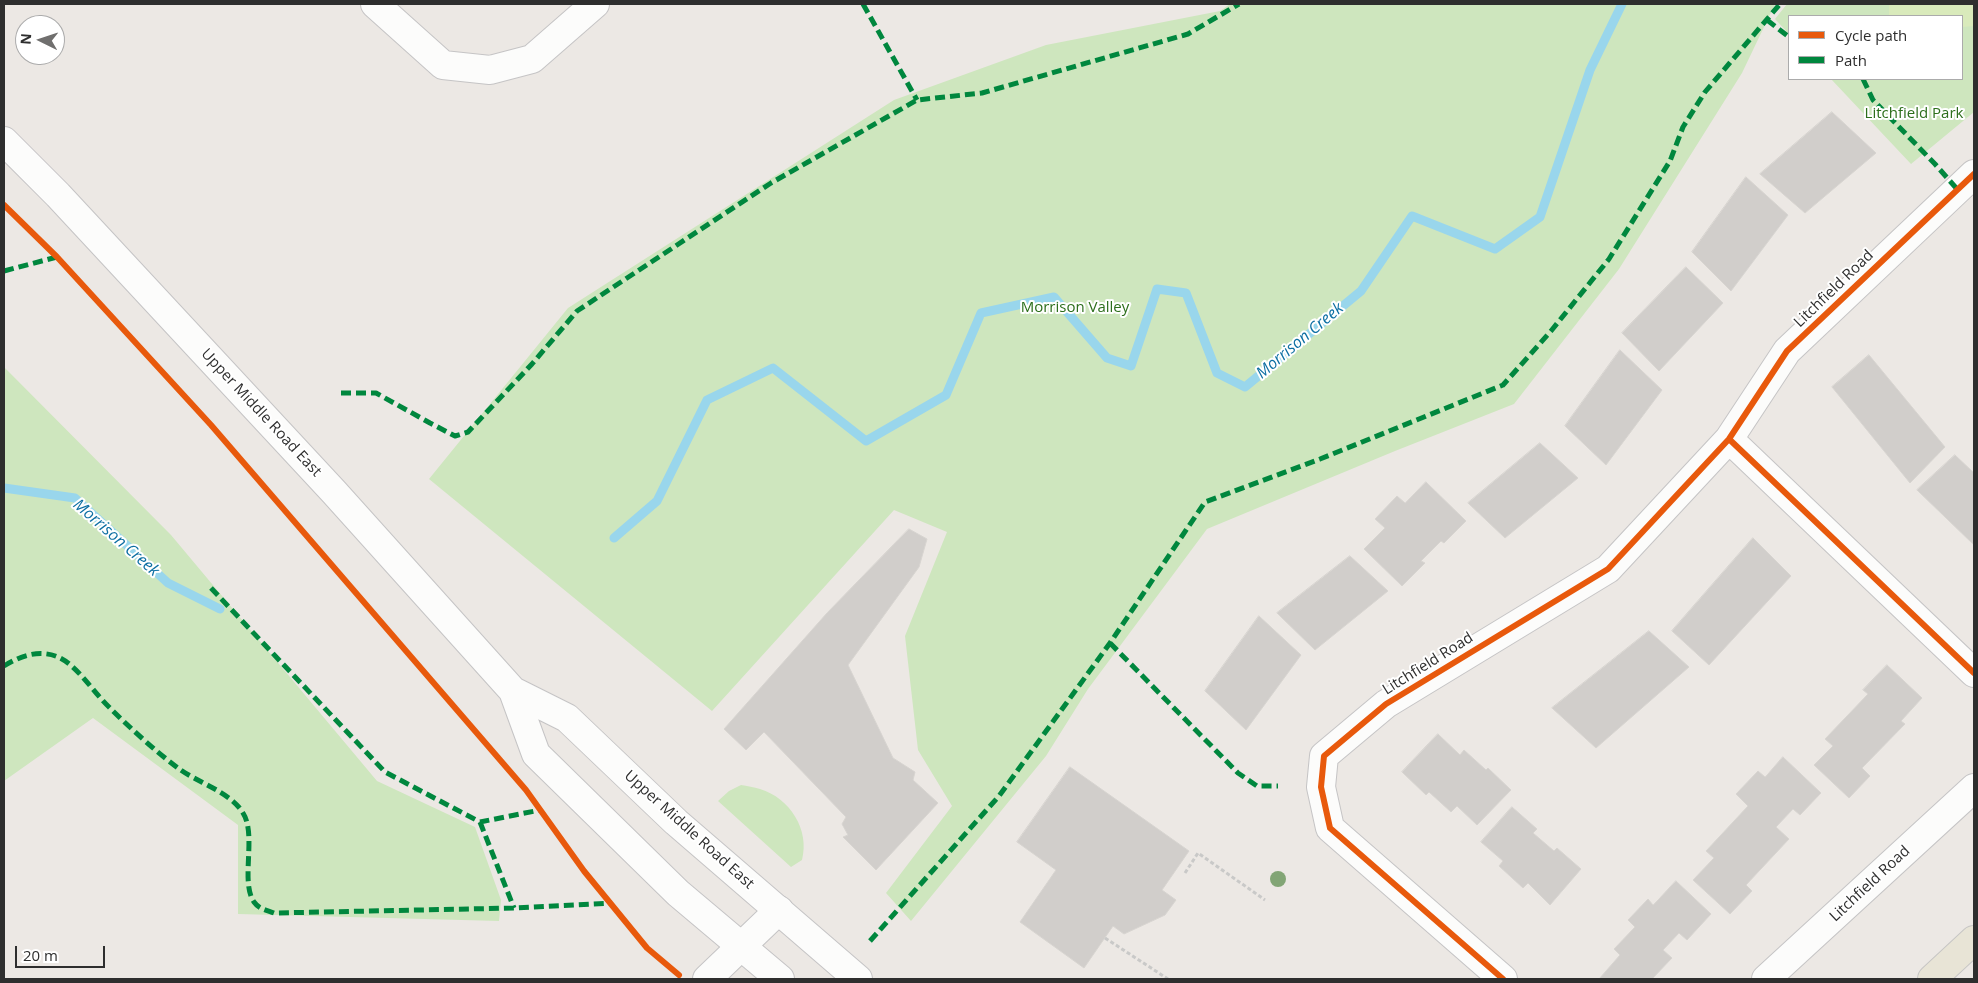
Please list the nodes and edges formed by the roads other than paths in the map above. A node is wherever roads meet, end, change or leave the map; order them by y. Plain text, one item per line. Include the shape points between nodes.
1 (375, 4) edge
2 (595, 4) edge
3 (4, 141) edge
4 (1974, 174) edge
5 (1729, 439) junction
6 (1974, 672) edge
7 (513, 691) junction
8 (1974, 788) edge
9 (779, 910) junction
10 (1974, 940) edge
11 (741, 946) junction
12 (707, 979) edge
13 (780, 979) edge
14 (858, 979) edge
15 (1504, 979) edge
16 (1766, 979) edge
17 (1932, 979) edge

1 - 2 street via 442,65 490,70 532,59
3 - 7 street, Upper Middle Road East via 65,202 315,472
4 - 5 street, Litchfield Road via 1787,351
5 - 6 street
5 - 15 street, Litchfield Road via 1608,569 1386,704 1324,756 1321,787 1330,828
7 - 9 street, Upper Middle Road East via 566,718 676,822
7 - 11 street, Upper Middle Road East via 536,754 678,893
8 - 16 street, Litchfield Road
9 - 11 street
9 - 14 street, Upper Middle Road East
10 - 17 main road
11 - 12 street
11 - 13 street, Upper Middle Road East

